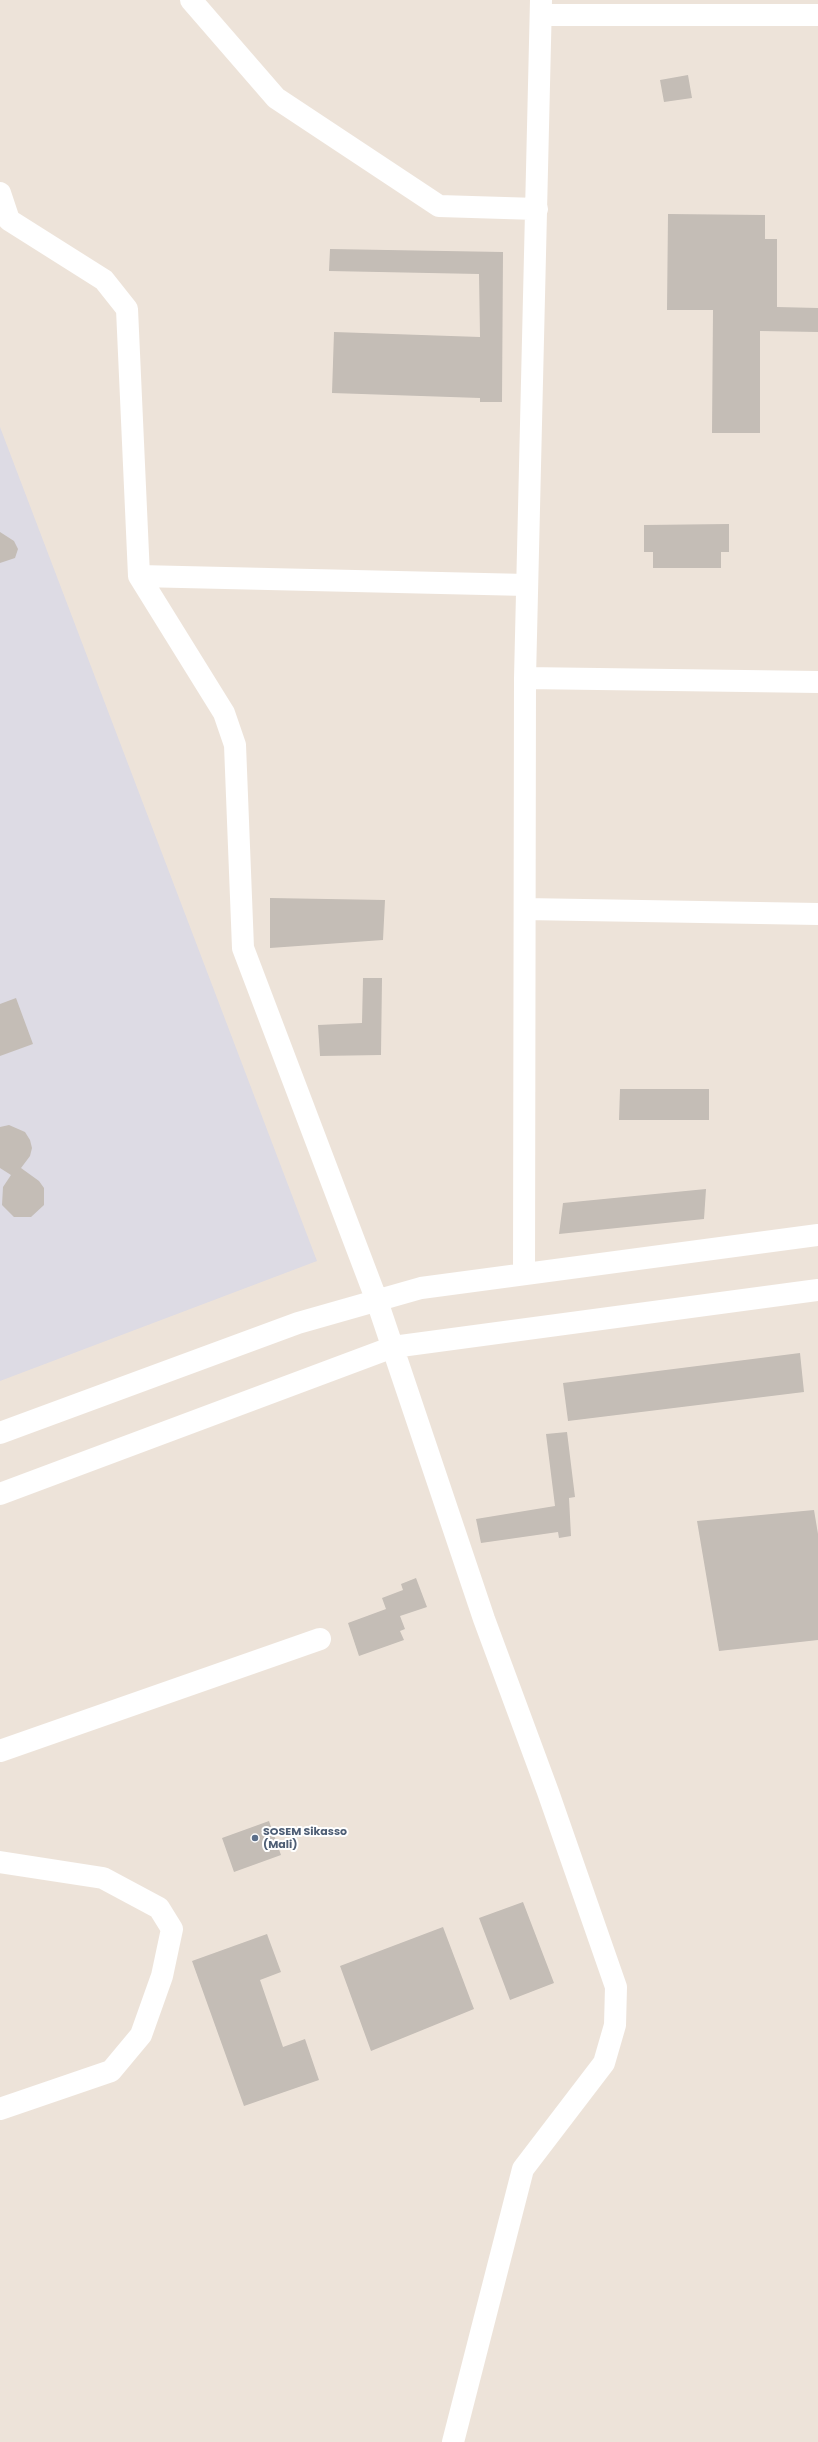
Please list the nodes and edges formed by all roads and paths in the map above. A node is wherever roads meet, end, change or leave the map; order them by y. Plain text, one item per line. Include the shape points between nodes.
1 (191, 0) edge
2 (541, 7) edge
3 (818, 15) edge
4 (0, 193) edge
5 (537, 209) junction
6 (5, 221) edge
7 (139, 576) junction
8 (527, 585) junction
9 (525, 678) junction
10 (818, 682) edge
11 (525, 909) junction
12 (818, 914) edge
13 (818, 1235) edge
14 (524, 1273) junction
15 (817, 1296) edge
16 (377, 1301) junction
17 (392, 1347) junction
18 (0, 1433) edge
19 (0, 1494) edge
20 (320, 1639) dead end
21 (0, 1751) edge
22 (0, 1862) edge
23 (0, 2109) edge
24 (453, 2442) edge

1 - 5 street via 276,98 439,206
2 - 3 street
2 - 5 street
4 - 6 street
5 - 8 street
6 - 7 street via 104,280 127,309
7 - 8 street
7 - 16 street via 224,712 236,745 243,948
8 - 9 street
9 - 10 street
9 - 11 street
11 - 12 street
11 - 14 street
13 - 14 street
14 - 16 street via 421,1288
15 - 17 street
16 - 17 street
16 - 18 street via 298,1323
17 - 19 street
17 - 24 street via 484,1619 616,1987 615,2025 604,2063 523,2169
20 - 21 street
22 - 23 street via 103,1878 159,1908 172,1929 162,1976 141,2035 111,2070

